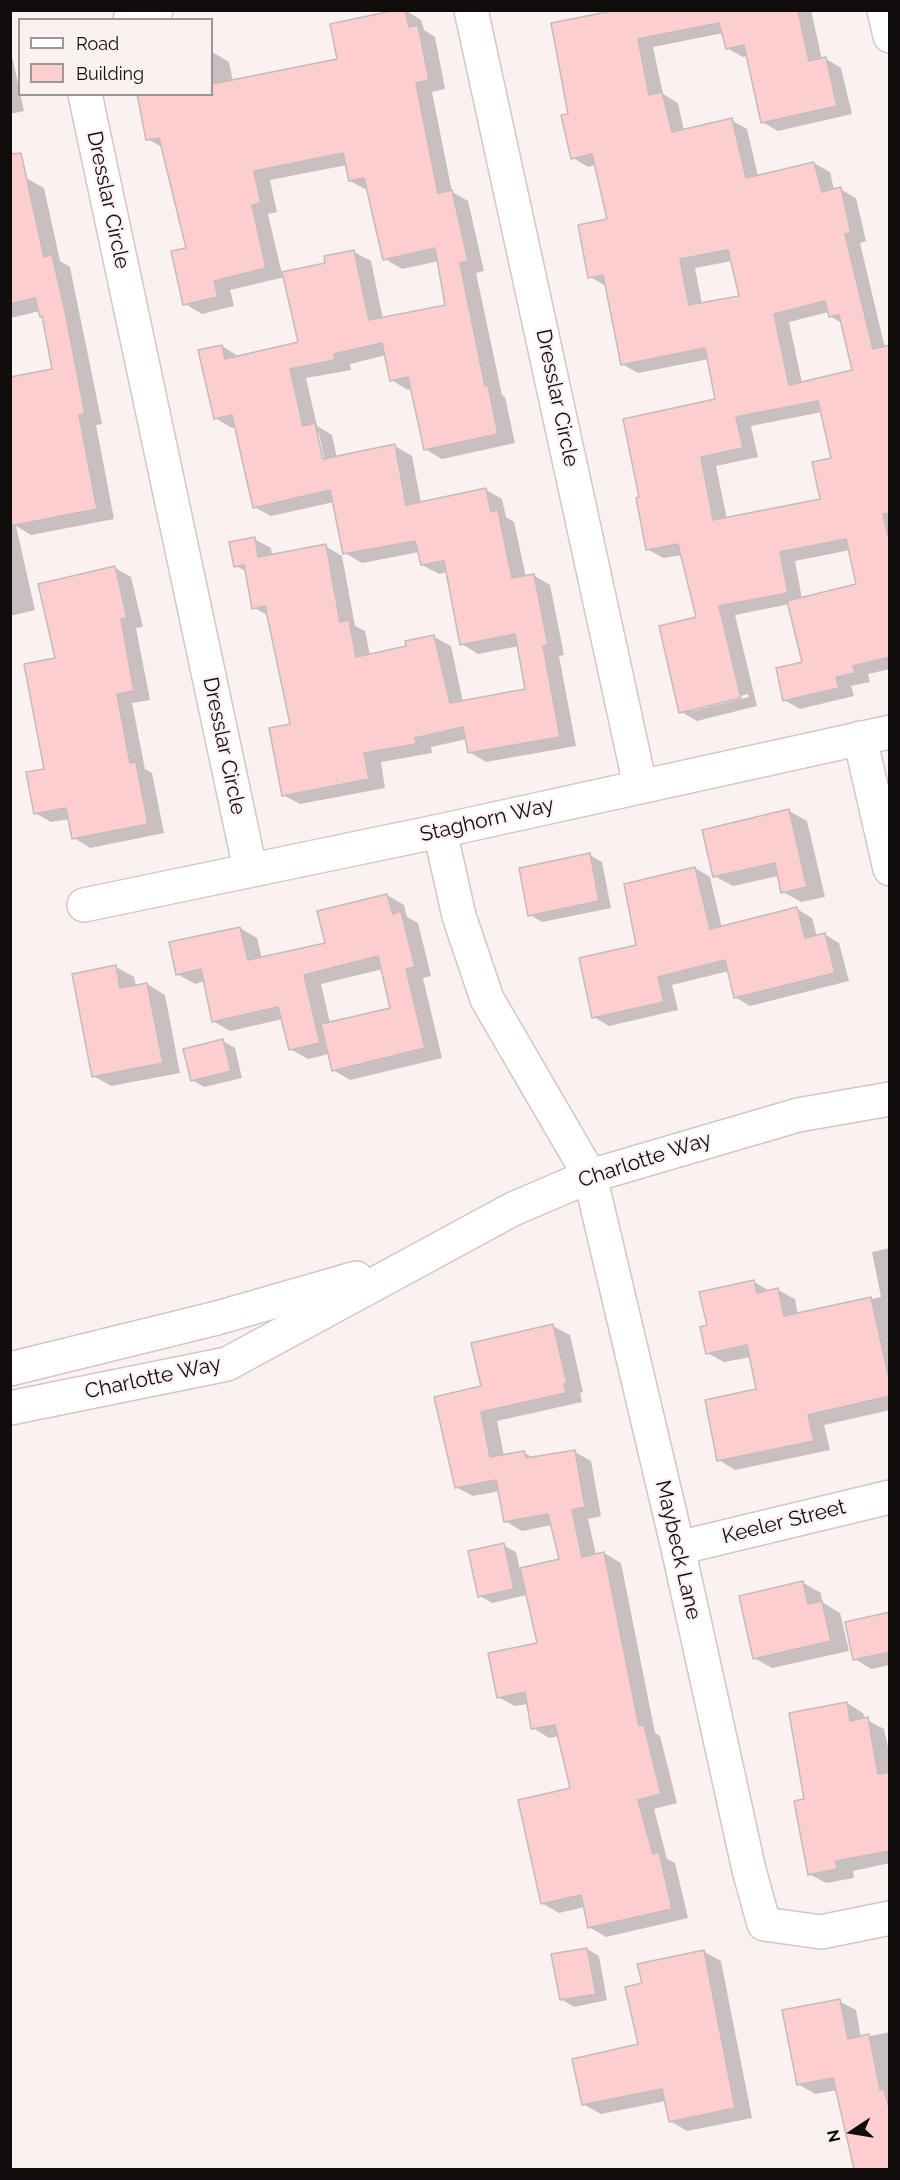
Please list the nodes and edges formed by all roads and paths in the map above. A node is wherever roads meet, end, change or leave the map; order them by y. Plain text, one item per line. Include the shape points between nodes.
1 (156, 10) edge
2 (471, 10) edge
3 (884, 10) edge
4 (135, 18) edge
5 (890, 36) edge
6 (86, 96) edge
7 (875, 735) edge
8 (640, 785) junction
9 (440, 831) junction
10 (250, 869) junction
11 (890, 869) edge
12 (84, 905) dead end
13 (890, 1099) edge
14 (590, 1176) junction
15 (415, 1261) junction
16 (10, 1369) edge
17 (10, 1408) edge
18 (890, 1497) edge
19 (678, 1548) junction
20 (890, 1918) edge

1 - 4 street
2 - 8 street, Dresslar Circle
3 - 5 street
6 - 10 street, Dresslar Circle
7 - 8 street, Staghorn Way
7 - 11 street
8 - 9 street, Staghorn Way
9 - 10 street, Staghorn Way
9 - 14 street, Maybeck Lane via 459,916 487,999
10 - 12 street, Staghorn Way
13 - 14 street, Charlotte Way via 798,1115
14 - 15 street, Charlotte Way via 513,1209
14 - 19 street, Maybeck Lane
15 - 16 street, Charlotte Way via 217,1318
15 - 17 street, Charlotte Way via 227,1364
18 - 19 street, Keeler Street
19 - 20 street, Maybeck Lane via 764,1924 821,1932

